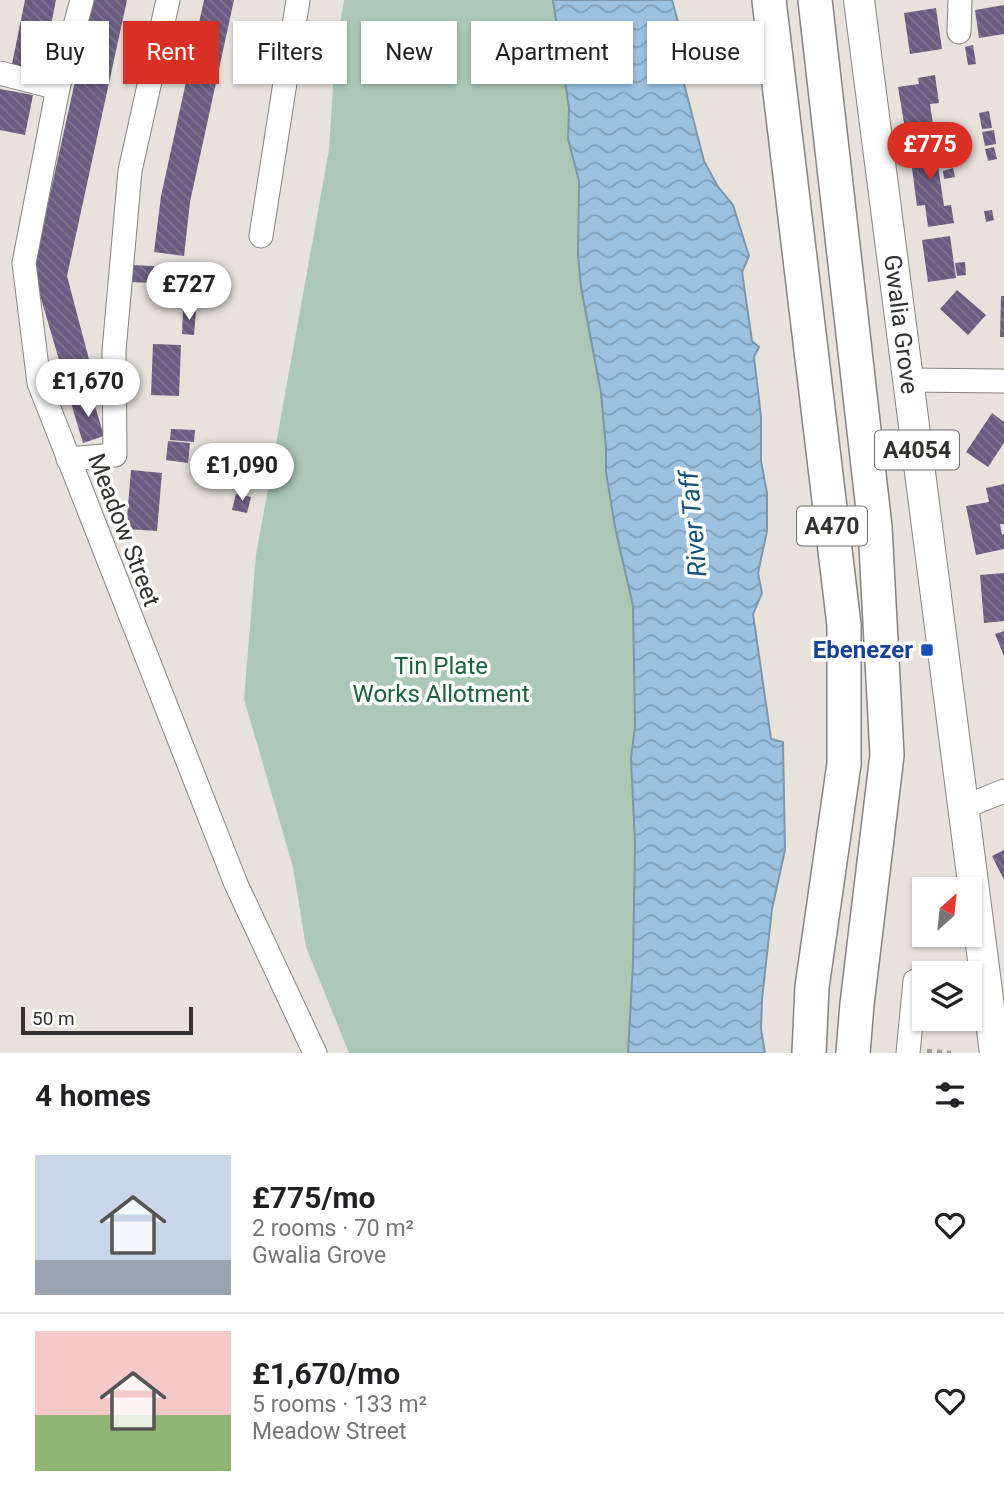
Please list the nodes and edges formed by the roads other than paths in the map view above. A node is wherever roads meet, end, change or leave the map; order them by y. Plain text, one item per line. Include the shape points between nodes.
1 (82, 0) edge
2 (167, 0) edge
3 (298, 0) edge
4 (769, 0) edge
5 (815, 0) edge
6 (859, 0) edge
7 (960, 0) edge
8 (959, 32) dead end
9 (0, 73) edge
10 (58, 88) junction
11 (261, 236) dead end
12 (908, 380) junction
13 (1004, 381) edge
14 (68, 459) junction
15 (1004, 791) edge
16 (964, 807) junction
17 (912, 1012) edge
18 (315, 1053) edge
19 (809, 1053) edge
20 (853, 1053) edge
21 (908, 1053) edge
22 (995, 1053) edge

1 - 10 street, Meadow Street
2 - 14 street via 130,171 114,351 115,455
3 - 11 street
4 - 19 highway, A470 via 844,625 844,764 812,987
5 - 20 highway, A470 via 875,527 887,755
6 - 12 main road, Gwalia Grove / A4054
7 - 8 street
9 - 10 street
10 - 14 street, Meadow Street via 24,263 39,383
12 - 13 street
12 - 16 main road, Gwalia Grove / A4054
14 - 18 street, Meadow Street via 236,884
15 - 16 street
16 - 22 main road, A4054
17 - 21 street

